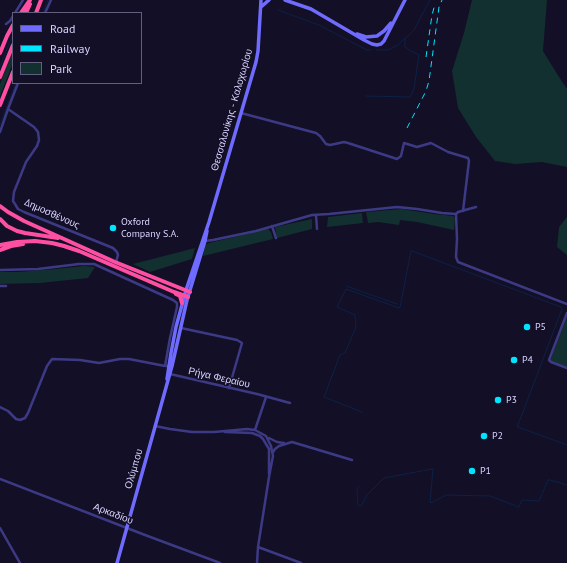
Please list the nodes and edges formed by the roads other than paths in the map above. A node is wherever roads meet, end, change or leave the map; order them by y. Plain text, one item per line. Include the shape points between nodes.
1 (23, 0) edge
2 (31, 0) edge
3 (41, 0) edge
4 (51, 0) edge
5 (261, 0) edge
6 (269, 0) edge
7 (285, 0) edge
8 (405, 0) edge
9 (261, 7) junction
10 (16, 12) edge
11 (23, 12) edge
12 (26, 12) edge
13 (36, 12) edge
14 (45, 12) edge
15 (396, 17) junction
16 (12, 18) edge
17 (6, 24) dead end
18 (12, 27) edge
19 (351, 33) junction
20 (12, 47) edge
21 (0, 54) edge
22 (12, 74) edge
23 (0, 77) edge
24 (18, 84) edge
25 (4, 94) junction
26 (0, 105) edge
27 (0, 109) edge
28 (8, 109) junction
29 (241, 113) junction
30 (0, 132) edge
31 (0, 206) edge
32 (476, 207) dead end
33 (463, 211) junction
34 (456, 214) junction
35 (316, 215) junction
36 (0, 219) edge
37 (208, 222) junction
38 (272, 226) junction
39 (317, 230) dead end
40 (276, 238) dead end
41 (68, 240) junction
42 (31, 242) junction
43 (205, 242) junction
44 (0, 245) edge
45 (0, 250) edge
46 (115, 262) junction
47 (0, 270) edge
48 (0, 286) edge
49 (6, 286) dead end
50 (188, 291) junction
51 (174, 292) junction
52 (186, 296) junction
53 (172, 299) junction
54 (182, 303) junction
55 (567, 304) edge
56 (567, 314) edge
57 (180, 328) junction
58 (168, 366) junction
59 (567, 368) edge
60 (169, 374) junction
61 (167, 379) junction
62 (229, 388) junction
63 (266, 397) junction
64 (290, 403) dead end
65 (0, 408) edge
66 (155, 426) junction
67 (255, 430) junction
68 (214, 432) junction
69 (266, 436) junction
70 (277, 442) junction
71 (266, 443) junction
72 (285, 443) junction
73 (271, 446) junction
74 (279, 446) junction
75 (269, 450) junction
76 (273, 456) junction
77 (352, 460) dead end
78 (269, 477) junction
79 (0, 479) edge
80 (126, 527) junction
81 (0, 528) edge
82 (258, 546) junction
83 (20, 563) edge
84 (117, 563) edge
85 (220, 563) edge
86 (257, 563) edge
87 (302, 563) edge

1 - 10 street
2 - 11 highway
2 - 12 highway
3 - 13 highway
4 - 14 street
5 - 9 main road, Θεσσαλονίκης - Καλοχωρίου
6 - 9 main road
7 - 19 main road via 311,9
8 - 15 main road
9 - 29 main road, Θεσσαλονίκης - Καλοχωρίου via 256,62
15 - 19 main road via 377,36 366,37
15 - 19 main road via 384,41 379,45
16 - 17 street
18 - 21 highway
20 - 23 highway
22 - 25 highway
24 - 28 street
25 - 26 highway
25 - 27 highway
28 - 30 street
28 - 46 street, Δημοσθένους via 34,127 39,136 37,146 26,162 14,192 13,201 18,209 113,248 118,255
29 - 33 street via 316,133 326,144 344,142 397,159 401,156 404,143 417,148 431,143 468,158
29 - 37 main road, Θεσσαλονίκης - Καλοχωρίου
31 - 41 highway via 24,221
32 - 33 street
33 - 34 street
34 - 35 street via 396,207
34 - 55 street via 458,262
35 - 38 street
35 - 39 street
36 - 41 highway via 17,231
37 - 43 main road, Θεσσαλονίκης - Καλοχωρίου
37 - 50 main road, Θεσσαλονίκης - Καλοχωρίου
38 - 40 street
38 - 43 street
41 - 46 highway
42 - 44 highway
42 - 45 highway
42 - 51 highway via 43,242 79,251
43 - 50 main road, Θεσσαλονίκης - Καλοχωρίου
46 - 50 highway
47 - 53 street via 94,264
48 - 49 street
50 - 52 main road, Θεσσαλονίκης - Καλοχωρίου
51 - 52 highway
51 - 53 street
51 - 54 highway via 180,296
52 - 54 main road, Θεσσαλονίκης - Καλοχωρίου
52 - 57 main road, Θεσσαλονίκης - Καλοχωρίου
53 - 58 street via 177,303 177,307 170,338
54 - 58 main road, Θεσσαλονίκης - Καλοχωρίου
56 - 59 street via 550,360
57 - 58 main road, Θεσσαλονίκης - Καλοχωρίου
57 - 62 street via 242,343
58 - 60 main road, Θεσσαλονίκης - Καλοχωρίου
58 - 61 main road
58 - 65 street via 129,359 100,363 52,359 25,418 16,419 8,411
60 - 61 main road, Θεσσαλονίκης - Καλοχωρίου
60 - 62 street, Ρήγα Φεραίου
61 - 66 main road, Ολύμπου
62 - 63 street, Ρήγα Φεραίου
63 - 64 street, Ρήγα Φεραίου
63 - 67 street
66 - 68 street via 192,432
66 - 80 main road, Ολύμπου
67 - 68 street
67 - 69 street
68 - 71 street via 252,433 260,436
69 - 70 street
69 - 73 street
70 - 72 street
70 - 73 street
71 - 73 street
71 - 75 street
72 - 74 street
72 - 77 street via 296,442
73 - 74 street
73 - 75 street
73 - 76 street
74 - 76 street via 274,449
75 - 78 street
76 - 78 street
78 - 82 street
79 - 80 street, Αρκαδίου
80 - 84 main road, Ολύμπου
80 - 85 street, Αρκαδίου
81 - 83 street
82 - 86 street
82 - 87 street

